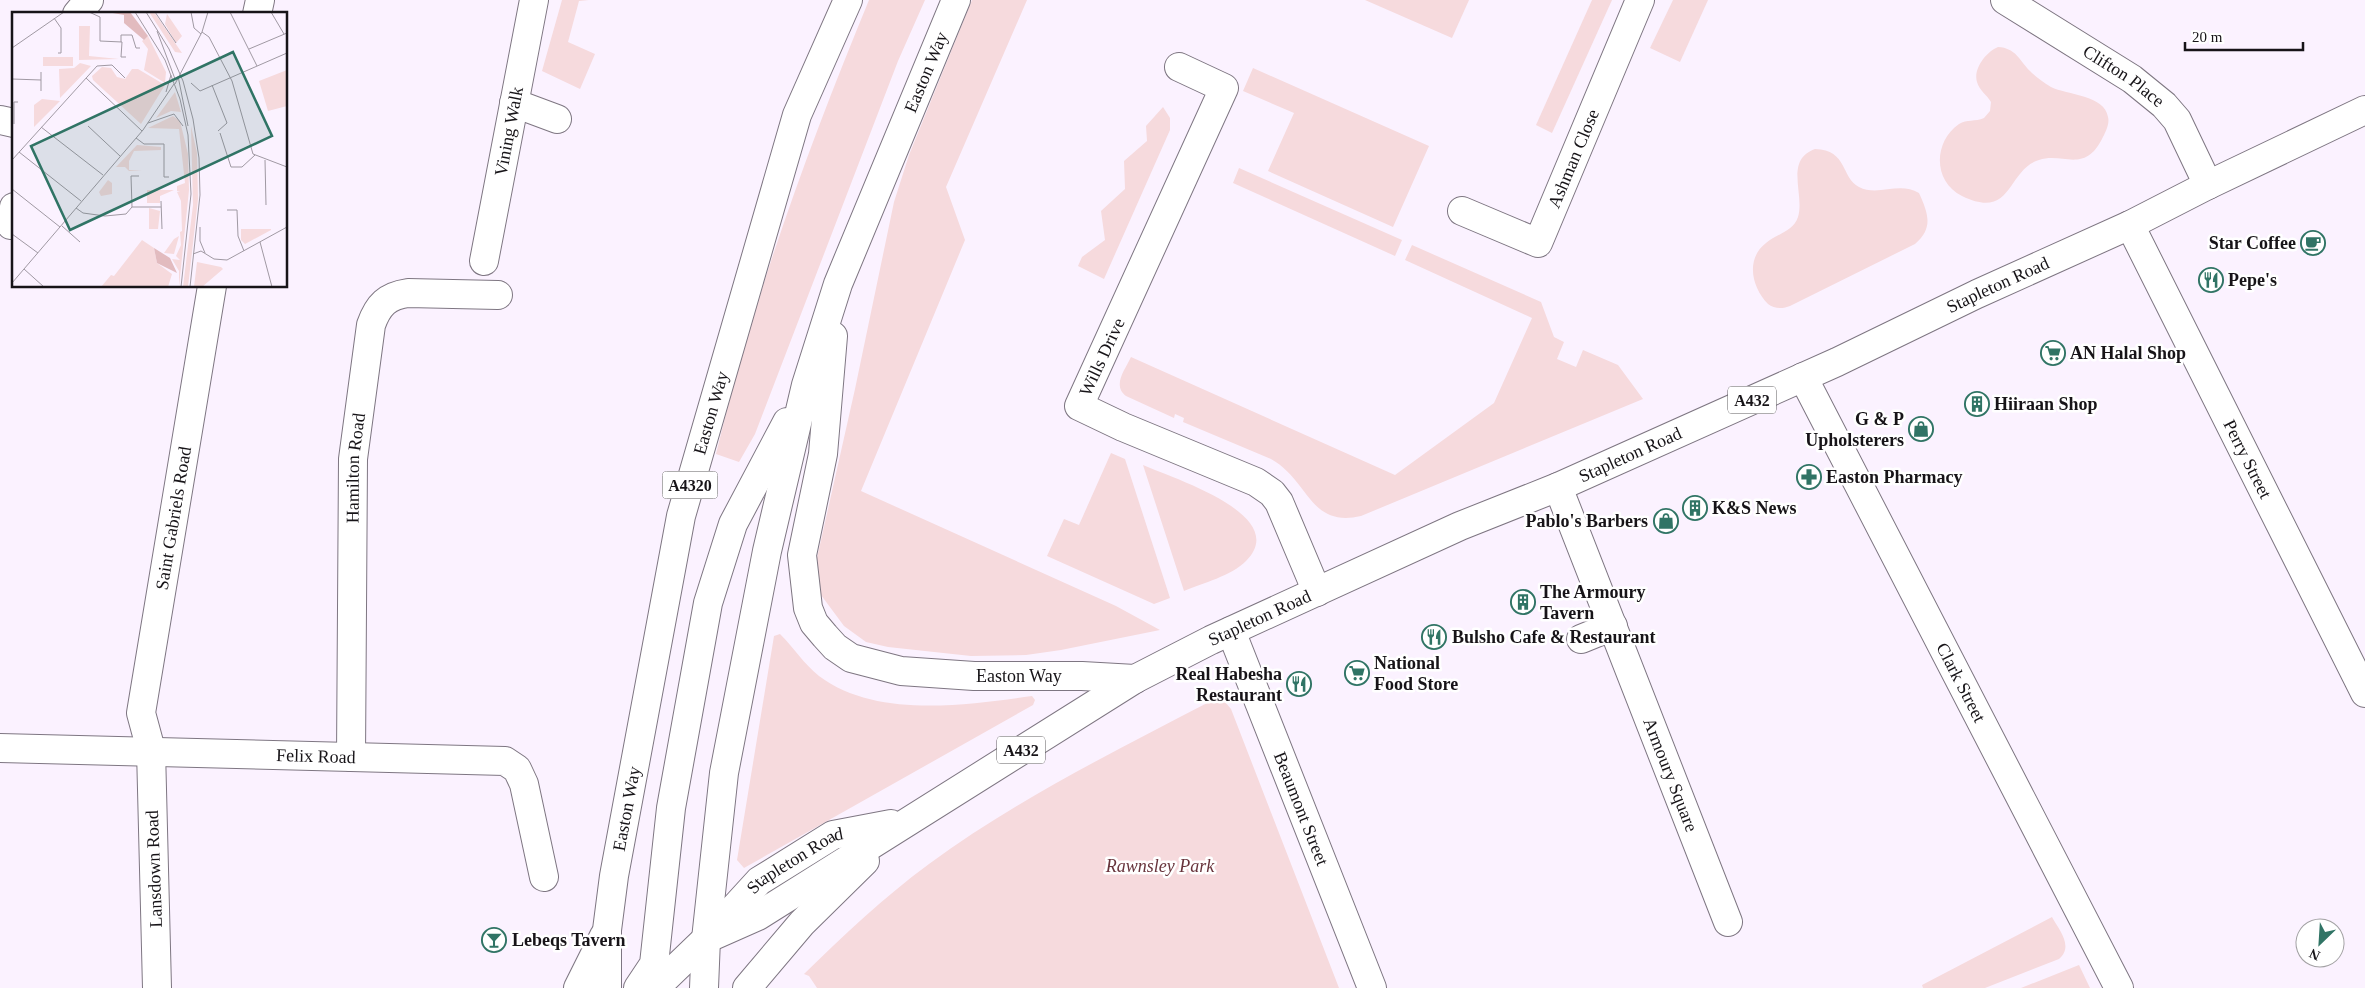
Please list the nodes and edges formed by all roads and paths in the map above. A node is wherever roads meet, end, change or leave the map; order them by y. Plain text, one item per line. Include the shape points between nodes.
1 (89, 0) edge
2 (534, 0) edge
3 (848, 0) edge
4 (956, 0) edge
5 (1640, 0) edge
6 (2006, 0) edge
7 (79, 12) edge
8 (1179, 67) dead end
9 (514, 103) junction
10 (2365, 110) edge
11 (557, 119) dead end
12 (2208, 185) junction
13 (1462, 211) dead end
14 (2130, 225) junction
15 (484, 261) dead end
16 (838, 284) junction
17 (212, 288) edge
18 (498, 295) dead end
19 (1803, 377) junction
20 (806, 385) junction
21 (1558, 487) junction
22 (1317, 592) junction
23 (1613, 626) junction
24 (1231, 631) junction
25 (1581, 639) dead end
26 (1135, 679) junction
27 (2365, 693) edge
28 (0, 748) edge
29 (151, 750) junction
30 (351, 757) junction
31 (907, 820) junction
32 (544, 877) dead end
33 (1728, 922) dead end
34 (607, 930) junction
35 (706, 939) junction
36 (158, 988) edge
37 (578, 988) edge
38 (607, 988) edge
39 (638, 988) edge
40 (655, 988) edge
41 (682, 988) edge
42 (704, 988) edge
43 (747, 988) edge
44 (1372, 988) edge
45 (2119, 988) edge

1 - 7 main road
2 - 9 main road, Vining Walk
3 - 34 main road, Easton Way / A4320 via 797,115 681,516 614,876
4 - 16 main road, Easton Way
5 - 13 main road, Ashman Close via 1538,243
6 - 12 main road, Clifton Place via 2132,79 2164,105 2177,120
8 - 22 main road, Wills Drive via 1224,88 1079,406 1142,436 1256,482 1272,493 1284,512
9 - 11 main road
9 - 15 main road, Vining Walk
10 - 12 main road, Stapleton Road / A432
12 - 14 main road, Stapleton Road / A432
14 - 19 main road, Stapleton Road / A432
14 - 27 main road, Perry Street
16 - 20 main road, Easton Way
16 - 26 main road, Easton Way via 823,454 802,555 806,602 814,623 842,653 861,662 901,671 974,676
17 - 29 main road, Saint Gabriels Road via 141,714
18 - 30 main road, Hamilton Road via 394,295 378,307 371,325 353,459
19 - 21 main road, Stapleton Road / A432
19 - 45 main road, Clark Street
20 - 35 main road, Easton Way via 767,551 724,773
20 - 39 main road via 734,524 708,603 671,808 654,964
21 - 22 main road, Stapleton Road / A432 via 1460,526
21 - 23 main road, Armoury Square
22 - 24 main road, Stapleton Road / A432
23 - 25 main road
23 - 33 main road, Armoury Square
24 - 26 main road, Stapleton Road / A432
24 - 44 main road, Beaumont Street
26 - 31 main road, Stapleton Road / A432
28 - 29 main road, Felix Road
29 - 30 main road, Felix Road
29 - 36 main road, Lansdown Road
30 - 32 main road, Felix Road via 496,760 512,764 524,784
31 - 35 main road, Stapleton Road / A432 via 833,835 759,881
31 - 43 main road via 802,923
34 - 37 main road
34 - 38 main road, Easton Way / A4320
35 - 40 main road, Stapleton Road
35 - 41 main road
35 - 42 main road, Easton Way

